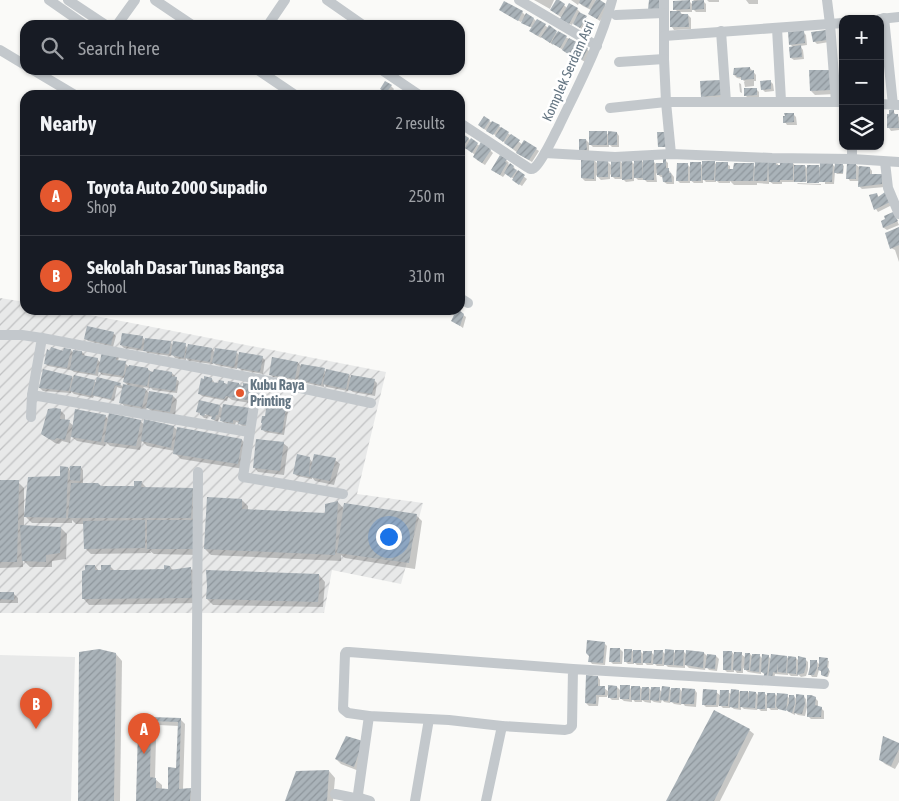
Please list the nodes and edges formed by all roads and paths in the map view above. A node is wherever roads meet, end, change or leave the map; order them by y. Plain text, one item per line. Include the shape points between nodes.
1 (49, 0) edge
2 (68, 0) edge
3 (134, 0) edge
4 (285, 0) edge
5 (327, 0) edge
6 (519, 0) edge
7 (612, 0) edge
8 (664, 0) edge
9 (827, 0) edge
10 (160, 2) edge
11 (663, 12) junction
12 (616, 14) dead end
13 (899, 17) edge
14 (884, 19) edge
15 (78, 20) edge
16 (98, 20) edge
17 (120, 20) edge
18 (185, 20) edge
19 (271, 20) edge
20 (356, 20) edge
21 (839, 23) edge
22 (830, 24) junction
23 (777, 28) junction
24 (721, 31) junction
25 (884, 31) edge
26 (664, 36) junction
27 (597, 46) junction
28 (0, 50) edge
29 (664, 59) junction
30 (20, 62) edge
31 (619, 62) dead end
32 (41, 75) edge
33 (265, 75) edge
34 (389, 75) edge
35 (67, 90) edge
36 (288, 90) edge
37 (412, 90) edge
38 (780, 101) junction
39 (666, 102) junction
40 (726, 102) junction
41 (839, 102) edge
42 (896, 105) edge
43 (610, 108) dead end
44 (465, 126) edge
45 (852, 150) edge
46 (545, 153) junction
47 (671, 154) junction
48 (852, 158) junction
49 (886, 162) junction
50 (899, 162) edge
51 (899, 214) edge
52 (0, 334) edge
53 (42, 338) junction
54 (258, 379) junction
55 (32, 395) junction
56 (371, 403) dead end
57 (31, 417) dead end
58 (249, 432) junction
59 (198, 472) dead end
60 (343, 494) dead end
61 (573, 669) junction
62 (824, 684) dead end
63 (369, 716) junction
64 (429, 719) junction
65 (502, 726) junction
66 (335, 794) dead end
67 (367, 800) edge
68 (196, 801) edge
69 (415, 801) edge
70 (486, 801) edge

1 - 15 street
2 - 16 street
3 - 17 street
4 - 19 street
5 - 20 street
6 - 27 street
7 - 27 street, Komplek Serdam Asri
8 - 11 street
9 - 22 street
10 - 18 street
11 - 12 street
11 - 26 street
13 - 14 street
21 - 22 street
22 - 23 street
22 - 41 street
23 - 24 street
23 - 38 street
24 - 26 street
24 - 40 street
25 - 42 street
26 - 29 street
27 - 46 street, Komplek Serdam Asri
28 - 30 street
29 - 31 street
29 - 39 street
32 - 35 street
33 - 36 street
34 - 37 street
38 - 40 street
38 - 41 street
39 - 40 street
39 - 43 street
39 - 47 street
44 - 46 street via 531,169
45 - 48 street
46 - 47 street via 615,158
47 - 48 street
48 - 49 street
49 - 50 street
49 - 51 street via 888,188
52 - 53 street
53 - 54 street
53 - 55 street
54 - 56 street
54 - 58 street
55 - 57 street
55 - 58 street
58 - 60 street via 243,477
59 - 68 street
61 - 62 street
61 - 63 street via 346,652 343,709 348,713
61 - 65 street via 572,726 569,729
63 - 64 street
63 - 67 street via 358,794
64 - 65 street
64 - 69 street
65 - 70 street
66 - 67 street

